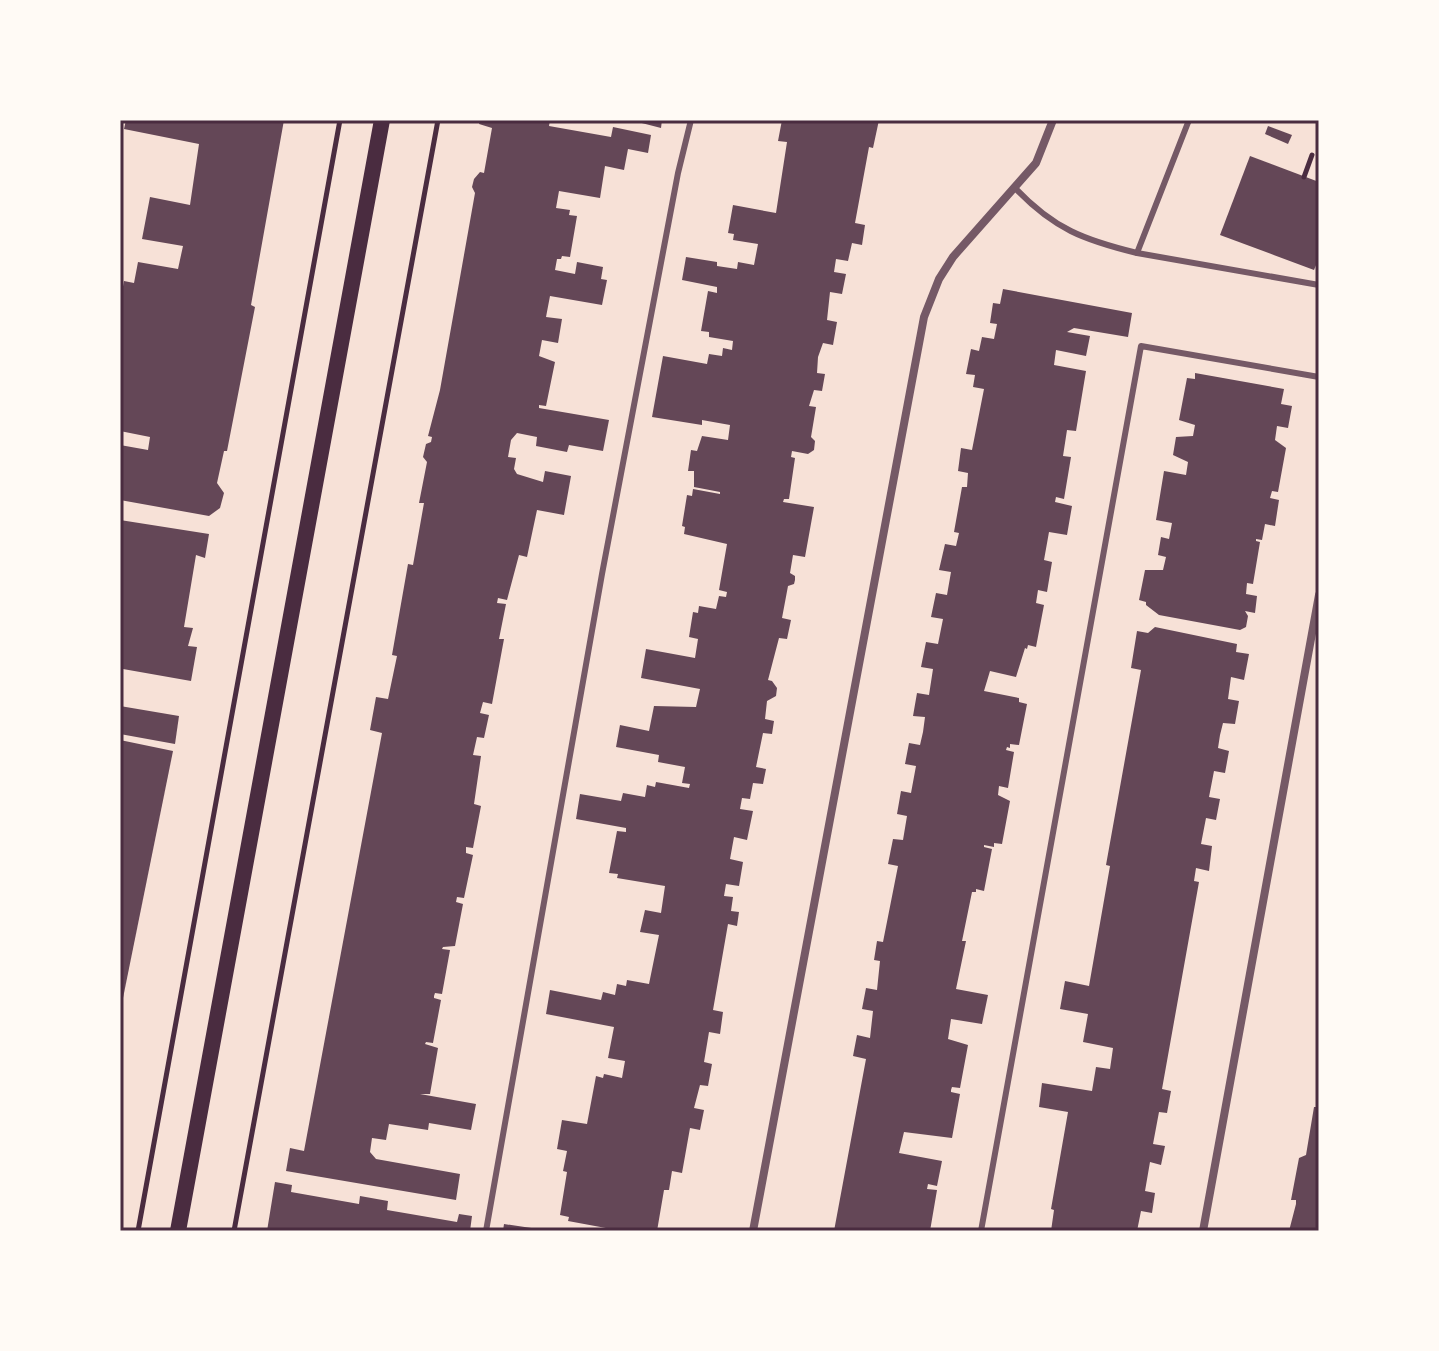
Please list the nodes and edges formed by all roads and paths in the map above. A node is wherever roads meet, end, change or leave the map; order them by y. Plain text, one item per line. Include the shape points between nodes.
1 (340, 120) edge
2 (382, 120) edge
3 (438, 120) edge
4 (691, 120) edge
5 (1053, 120) edge
6 (1189, 120) edge
7 (1312, 155) dead end
8 (1304, 177) dead end
9 (1015, 188) junction
10 (1137, 253) junction
11 (1319, 285) edge
12 (1319, 377) edge
13 (1319, 595) edge
14 (138, 1231) edge
15 (178, 1231) edge
16 (234, 1231) edge
17 (486, 1231) edge
18 (753, 1231) edge
19 (981, 1231) edge
20 (1203, 1231) edge

1 - 14 path
2 - 15 main road
3 - 16 path
4 - 17 lane via 602,574
5 - 9 street via 1036,163
6 - 10 lane
7 - 8 path
9 - 10 lane via 1062,227
9 - 18 street via 953,257 924,317
10 - 11 lane
12 - 19 lane via 1141,346
13 - 20 street

